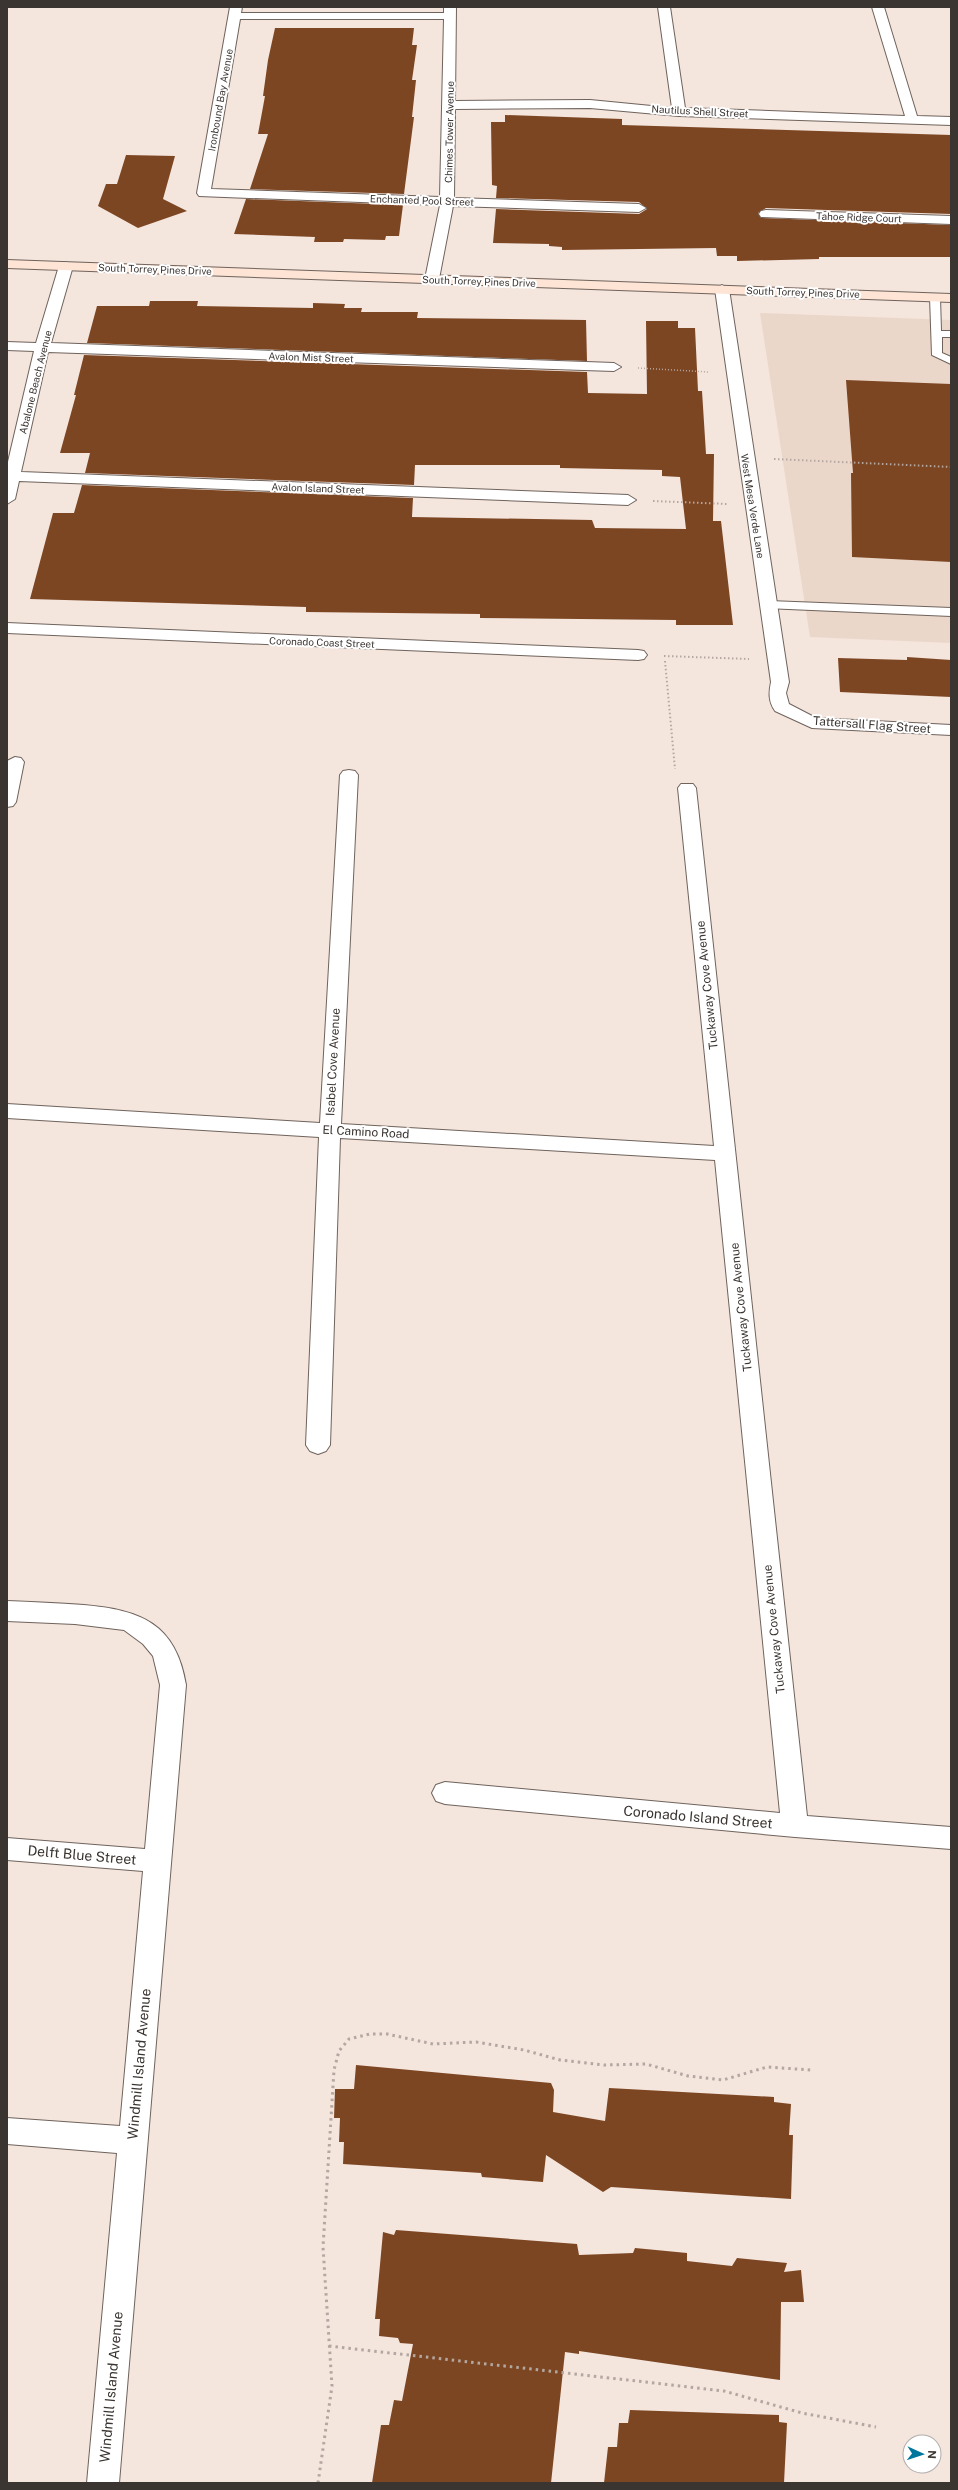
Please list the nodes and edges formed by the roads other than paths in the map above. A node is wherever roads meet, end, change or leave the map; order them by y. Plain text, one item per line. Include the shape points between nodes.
1 (664, 7) edge
2 (878, 7) edge
3 (235, 12) edge
4 (450, 12) edge
5 (450, 105) junction
6 (679, 112) junction
7 (912, 119) junction
8 (951, 121) edge
9 (204, 193) joint
10 (447, 201) junction
11 (640, 208) dead end
12 (766, 214) dead end
13 (951, 220) edge
14 (7, 264) edge
15 (66, 266) junction
16 (432, 279) junction
17 (722, 289) junction
18 (934, 297) junction
19 (951, 298) edge
20 (936, 334) junction
21 (951, 334) edge
22 (7, 346) edge
23 (42, 348) junction
24 (951, 361) edge
25 (614, 367) road end
26 (10, 476) edge
27 (7, 499) edge
28 (628, 500) road end
29 (768, 604) junction
30 (951, 612) edge
31 (7, 628) edge
32 (638, 655) road end
33 (794, 715) joint
34 (951, 730) edge
35 (15, 762) dead end
36 (349, 775) dead end
37 (687, 788) road end
38 (7, 802) edge
39 (7, 1111) edge
40 (330, 1130) junction
41 (725, 1154) junction
42 (318, 1445) dead end
43 (7, 1611) edge
44 (445, 1793) dead end
45 (794, 1826) junction
46 (951, 1838) edge
47 (7, 1849) edge
48 (157, 1861) junction
49 (7, 2131) edge
50 (133, 2141) junction
51 (102, 2483) edge

1 - 6 street
2 - 7 street
3 - 4 street
3 - 9 street, Ironbound Bay Avenue
4 - 5 street, Chimes Tower Avenue
5 - 6 street, Nautilus Shell Street via 590,104
5 - 10 street, Chimes Tower Avenue
6 - 7 street, Nautilus Shell Street
7 - 8 street, Nautilus Shell Street
9 - 10 street, Enchanted Pool Street
10 - 11 street, Enchanted Pool Street
10 - 16 street, Chimes Tower Avenue
12 - 13 street, Tahoe Ridge Court
14 - 15 street, South Torrey Pines Drive
15 - 16 street, South Torrey Pines Drive
15 - 23 street, Abalone Beach Avenue
16 - 17 street, South Torrey Pines Drive
17 - 18 street, South Torrey Pines Drive
17 - 29 street, West Mesa Verde Lane
18 - 19 street, South Torrey Pines Drive
18 - 20 lane
20 - 21 lane
20 - 24 lane via 937,355
22 - 23 street, Avalon Mist Street
23 - 25 street, Avalon Mist Street
23 - 26 street, Abalone Beach Avenue
26 - 27 street, Abalone Beach Avenue
26 - 28 street, Avalon Island Street
29 - 30 lane
29 - 33 street, West Mesa Verde Lane via 780,682 777,693 781,707
31 - 32 street, Coronado Coast Street
33 - 34 street, Tattersall Flag Street via 812,723
35 - 38 street
36 - 40 street, Isabel Cove Avenue
37 - 41 street, Tuckaway Cove Avenue
39 - 40 street, El Camino Road
40 - 41 street, El Camino Road
40 - 42 street, Isabel Cove Avenue
41 - 45 street, Tuckaway Cove Avenue
43 - 48 street, Windmill Island Avenue via 112,1619 137,1624 162,1648 170,1664 173,1686
44 - 45 street, Coronado Island Street
45 - 46 street, Coronado Island Street
47 - 48 street, Delft Blue Street
48 - 50 street, Windmill Island Avenue
49 - 50 street
50 - 51 street, Windmill Island Avenue

